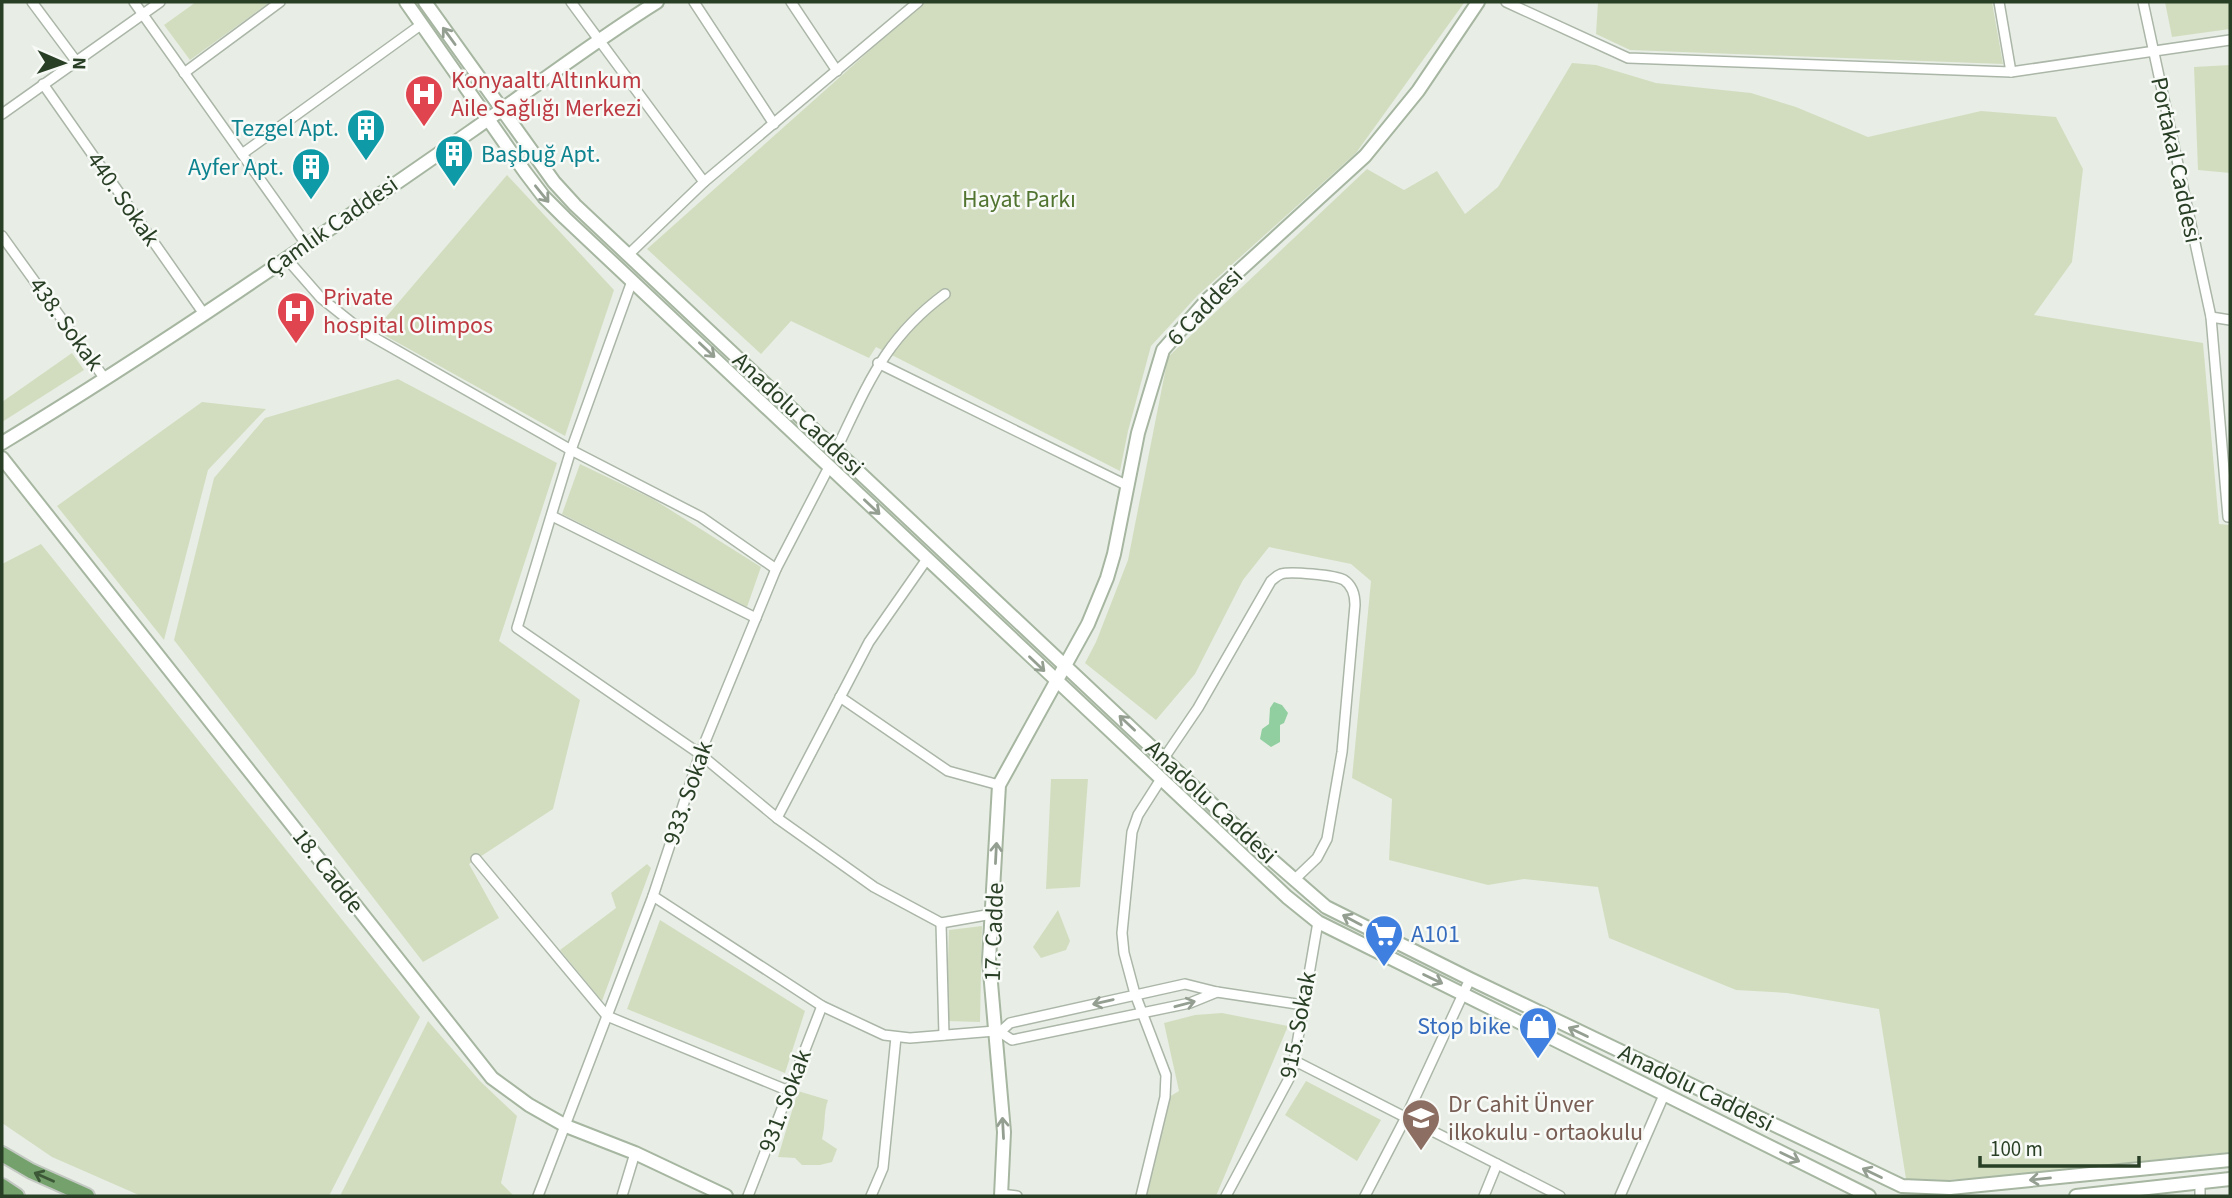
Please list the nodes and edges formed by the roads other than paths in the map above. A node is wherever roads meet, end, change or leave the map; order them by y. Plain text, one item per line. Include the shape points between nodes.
1 (32, 2) edge
2 (134, 2) edge
3 (160, 2) edge
4 (280, 2) edge
5 (406, 2) edge
6 (425, 2) edge
7 (571, 2) edge
8 (657, 2) edge
9 (694, 2) edge
10 (791, 2) edge
11 (918, 2) edge
12 (1478, 2) edge
13 (1506, 2) edge
14 (1999, 2) edge
15 (2143, 2) edge
16 (142, 14) junction
17 (422, 24) junction
18 (597, 40) junction
19 (2230, 40) edge
20 (2152, 52) junction
21 (76, 61) junction
22 (837, 71) junction
23 (2011, 72) junction
24 (184, 73) junction
25 (43, 84) junction
26 (502, 109) junction
27 (2, 114) edge
28 (489, 118) junction
29 (774, 124) junction
30 (242, 154) junction
31 (704, 182) junction
32 (2, 236) edge
33 (306, 244) junction
34 (628, 255) junction
35 (286, 258) junction
36 (632, 281) junction
37 (945, 293) dead end
38 (204, 314) junction
39 (2211, 317) junction
40 (2230, 320) edge
41 (878, 363) junction
42 (105, 379) junction
43 (2, 443) edge
44 (570, 450) junction
45 (836, 450) junction
46 (2, 458) edge
47 (829, 467) junction
48 (1128, 486) junction
49 (552, 516) junction
50 (2230, 517) edge
51 (927, 559) junction
52 (776, 569) junction
53 (756, 618) junction
54 (1065, 665) junction
55 (1055, 681) junction
56 (840, 697) junction
57 (699, 754) junction
58 (1164, 758) junction
59 (1161, 779) junction
60 (999, 785) junction
61 (777, 817) junction
62 (476, 859) dead end
63 (1294, 880) junction
64 (653, 896) junction
65 (992, 914) junction
66 (1318, 922) junction
67 (941, 923) junction
68 (1470, 979) junction
69 (1217, 992) junction
70 (1135, 994) junction
71 (1464, 994) junction
72 (1303, 1005) junction
73 (822, 1006) junction
74 (1142, 1013) junction
75 (607, 1016) junction
76 (998, 1032) junction
77 (944, 1035) junction
78 (896, 1037) junction
79 (1295, 1061) junction
80 (789, 1091) junction
81 (1664, 1095) junction
82 (1406, 1117) junction
83 (566, 1126) junction
84 (635, 1153) junction
85 (2, 1154) edge
86 (2230, 1160) edge
87 (1497, 1164) junction
88 (2230, 1179) edge
89 (2200, 1182) junction
90 (2, 1186) edge
91 (1001, 1195) edge
92 (17, 1196) edge
93 (87, 1196) edge
94 (538, 1196) edge
95 (622, 1196) edge
96 (726, 1196) edge
97 (748, 1196) edge
98 (871, 1196) edge
99 (1017, 1196) edge
100 (1141, 1196) edge
101 (1226, 1196) edge
102 (1365, 1196) edge
103 (1484, 1196) edge
104 (1560, 1196) edge
105 (1620, 1196) edge
106 (1869, 1196) edge
107 (2076, 1196) edge
108 (2200, 1196) edge

1 - 21 street
2 - 16 street
3 - 16 street
4 - 24 street
5 - 17 main road, Anadolu Caddesi
26 -> 6 main road, Anadolu Caddesi
7 - 18 street
8 - 18 main road, Çamlık Caddesi
9 - 29 street
10 - 22 street
11 - 22 street
12 - 48 main road, 6 Caddesi via 1418,91 1365,156 1207,300 1163,349
13 - 23 street via 1628,58
14 - 23 street
15 - 20 street, Portakal Caddesi
16 - 21 street
16 - 24 street
17 - 28 main road, Anadolu Caddesi
17 - 30 street
18 - 26 main road, Çamlık Caddesi
18 - 31 street
19 - 20 street
20 - 23 street
20 - 39 street, Portakal Caddesi
21 - 25 street
22 - 29 street
24 - 30 street
25 - 27 street
25 - 38 street, 440. Sokak
26 - 28 main road, Çamlık Caddesi
26 - 34 main road, Anadolu Caddesi via 554,183
28 - 33 main road, Çamlık Caddesi
28 -> 36 main road, Anadolu Caddesi via 544,197
29 - 31 street
30 - 33 street
31 - 34 street
32 - 42 street, 438. Sokak
33 - 35 main road, Çamlık Caddesi
34 - 45 main road, Anadolu Caddesi
35 - 38 main road, Çamlık Caddesi
35 - 44 street via 321,298 361,330
36 - 44 street
36 -> 47 main road, Anadolu Caddesi
37 - 41 street via 923,310
38 - 42 main road, Çamlık Caddesi
39 - 40 street
39 - 50 street, Portakal Caddesi
41 - 45 street
41 - 48 street
42 - 43 main road, Çamlık Caddesi
44 - 49 street
44 - 52 street via 701,517
45 - 54 main road, Anadolu Caddesi
46 - 83 main road, 18. Cadde via 492,1078
47 -> 51 main road, Anadolu Caddesi
47 - 52 street, 933. Sokak
48 - 54 main road, 6 Caddesi via 1107,578
49 - 53 street
49 - 57 street via 517,628
51 -> 55 main road, Anadolu Caddesi
51 - 56 street via 869,642
52 - 53 street, 933. Sokak
53 - 57 street, 933. Sokak
54 - 55 main road, 6 Caddesi
58 -> 54 main road, Anadolu Caddesi
55 - 59 main road, Anadolu Caddesi
55 - 60 main road, 17. Cadde
56 - 60 street via 948,771
56 - 61 street
57 - 61 street
57 - 64 street, 933. Sokak
58 - 63 main road, Anadolu Caddesi
58 - 63 street via 1271,581 1289,573 1338,578 1348,584 1355,597 1353,631 1342,752 1329,829 1322,850
59 - 66 main road, Anadolu Caddesi
59 - 70 street via 1138,815 1131,842 1122,933
65 -> 60 main road, 17. Cadde
61 - 67 street via 874,887
62 - 75 street
68 -> 63 main road, Anadolu Caddesi via 1326,907
64 - 73 street
64 - 75 street, 933. Sokak
65 - 67 street
65 - 76 main road, 17. Cadde via 989,960
66 -> 71 main road, Anadolu Caddesi
66 - 72 street, 915. Sokak
67 - 77 street
68 - 71 street
86 -> 68 main road, Anadolu Caddesi via 1950,1188 1902,1186
69 - 70 street via 1185,984
69 - 72 street
74 -> 69 street
70 - 74 street
70 -> 76 street via 1010,1023
71 - 81 main road, Anadolu Caddesi
71 - 82 street
72 - 79 street, 915. Sokak
73 - 78 street
73 - 80 street, 931. Sokak
74 - 76 street via 1012,1040
74 - 100 street via 1167,1082
75 - 80 street
75 - 83 street, 933. Sokak
76 - 77 street
91 -> 76 main road, 17. Cadde via 1004,1132
77 - 78 street
78 - 98 street via 883,1168
79 - 82 street
79 - 101 street, 915. Sokak via 1288,1085
80 - 97 street, 931. Sokak
81 - 105 street
81 -> 106 main road, Anadolu Caddesi
82 - 87 street
82 - 102 street
83 - 84 main road, 18. Cadde
83 - 94 street, 933. Sokak
84 - 95 street
84 - 96 main road, 18. Cadde
93 -> 85 main road
87 - 103 street
87 - 104 street
88 - 89 main road
89 - 107 main road
89 - 108 street
90 - 92 main road
91 - 99 street

